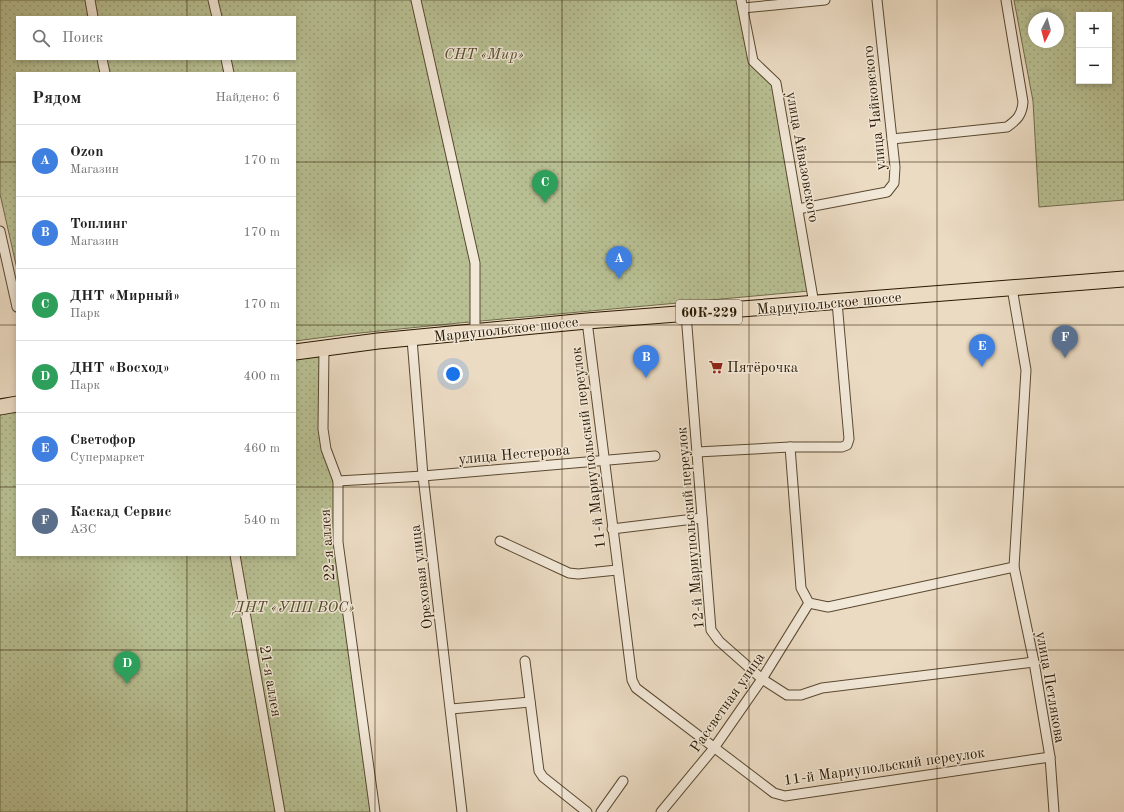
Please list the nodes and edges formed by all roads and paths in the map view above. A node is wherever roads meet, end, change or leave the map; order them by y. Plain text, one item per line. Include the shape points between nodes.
1 (90, 0) edge
2 (213, 0) edge
3 (416, 0) edge
4 (825, 0) edge
5 (877, 0) edge
6 (1006, 0) edge
7 (742, 4) edge
8 (93, 16) edge
9 (217, 16) edge
10 (102, 60) edge
11 (226, 60) edge
12 (105, 72) edge
13 (229, 72) edge
14 (892, 139) junction
15 (798, 209) junction
16 (0, 235) edge
17 (5, 275) edge
18 (1124, 279) edge
19 (1012, 288) junction
20 (837, 302) junction
21 (16, 304) edge
22 (814, 304) junction
23 (686, 314) junction
24 (587, 321) junction
25 (475, 332) junction
26 (412, 339) junction
27 (324, 348) junction
28 (296, 352) edge
29 (16, 404) edge
30 (0, 407) edge
31 (790, 447) junction
32 (697, 452) junction
33 (655, 456) dead end
34 (604, 461) junction
35 (423, 476) junction
36 (338, 481) junction
37 (702, 518) junction
38 (612, 529) junction
39 (500, 542) dead end
40 (235, 556) edge
41 (1014, 567) junction
42 (617, 570) junction
43 (809, 603) junction
44 (525, 661) dead end
45 (1034, 662) junction
46 (762, 679) junction
47 (530, 702) junction
48 (451, 709) junction
49 (714, 748) junction
50 (1050, 756) junction
51 (623, 781) dead end
52 (280, 812) edge
53 (375, 812) edge
54 (462, 812) edge
55 (587, 812) edge
56 (601, 812) edge
57 (661, 812) edge
58 (1054, 812) edge

1 - 8 street
2 - 9 street
3 - 25 street via 475,264
4 - 7 street
5 - 14 street, улица Чайковского
6 - 14 street via 1023,102 1018,120 1007,127
7 - 15 street, улица Айвазовского via 753,61 776,83
10 - 12 street
11 - 13 street
14 - 15 street, улица Чайковского via 896,167 894,182 887,192
15 - 22 street, улица Айвазовского
16 - 17 street
17 - 21 street
18 - 19 main road, Мариупольское шоссе / 60К-229
19 - 20 main road, Мариупольское шоссе / 60К-229
19 - 41 street, улица Петлякова via 1026,370
20 - 22 main road, Мариупольское шоссе / 60К-229
20 - 31 street via 849,439 847,445 842,447
22 - 23 main road, Мариупольское шоссе / 60К-229
23 - 24 main road, Мариупольское шоссе / 60К-229
23 - 32 street, 12-й Мариупольский переулок
24 - 25 main road, Мариупольское шоссе / 60К-229
24 - 34 street, 11-й Мариупольский переулок
25 - 26 main road, Мариупольское шоссе / 60К-229
26 - 27 main road, Мариупольское шоссе / 60К-229
26 - 35 street, Ореховая улица
27 - 28 main road, Мариупольское шоссе / 60К-229
27 - 36 street, 22-я аллея via 323,429 326,449
29 - 30 main road
31 - 32 street
31 - 43 street via 801,588
32 - 37 street, 12-й Мариупольский переулок
33 - 34 street, улица Нестерова
34 - 35 street, улица Нестерова
34 - 38 street, 11-й Мариупольский переулок
35 - 36 street, улица Нестерова
35 - 48 street, Ореховая улица
36 - 53 street, 22-я аллея via 338,542
37 - 38 street
37 - 46 street, 12-й Мариупольский переулок via 712,630 718,641
38 - 42 street, 11-й Мариупольский переулок
39 - 42 street via 569,573
40 - 52 street, 21-я аллея
41 - 43 street via 828,607
41 - 45 street, улица Петлякова
42 - 49 street, 11-й Мариупольский переулок via 632,680 636,688
43 - 46 street, Рассветная улица
44 - 47 street
45 - 46 street, 12-й Мариупольский переулок via 822,688 801,695 787,695
45 - 50 street, улица Петлякова
46 - 49 street, Рассветная улица
47 - 48 street
47 - 55 street via 539,771
48 - 54 street, Ореховая улица
49 - 50 street, 11-й Мариупольский переулок via 774,793 785,796
49 - 57 street, Рассветная улица
50 - 58 street, улица Петлякова
51 - 56 street

